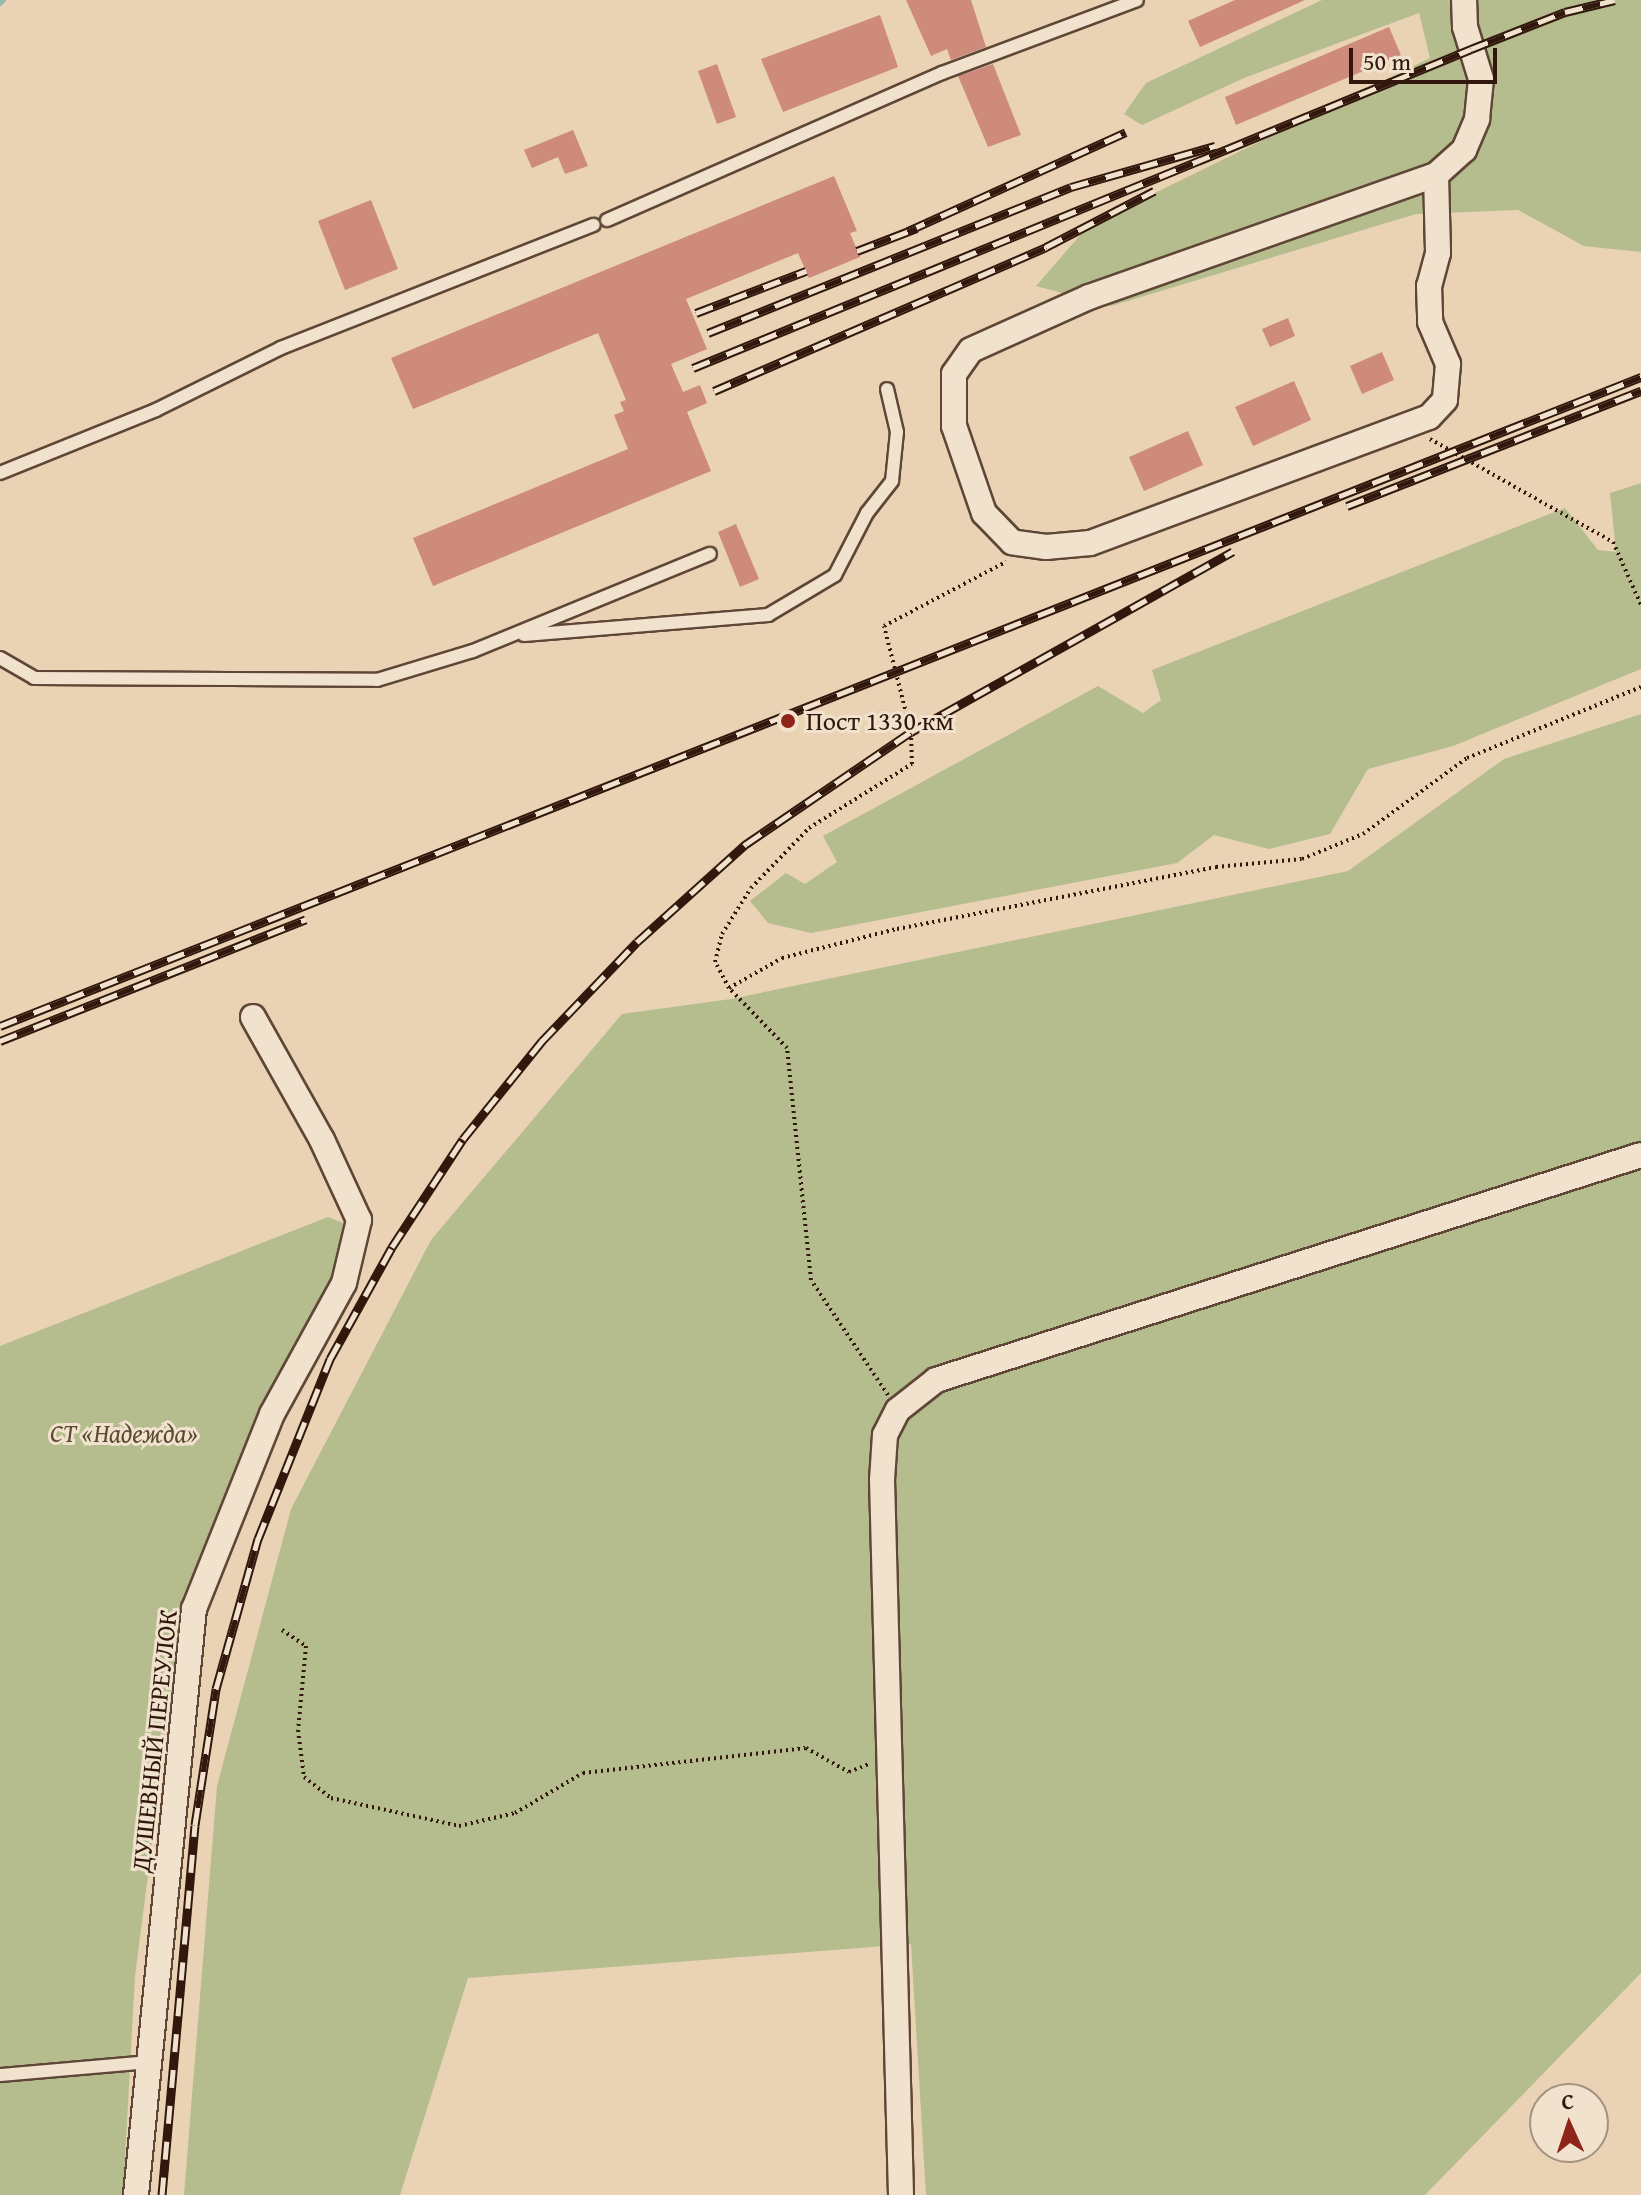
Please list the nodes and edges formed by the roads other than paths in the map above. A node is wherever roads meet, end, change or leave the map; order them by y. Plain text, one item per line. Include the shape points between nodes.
1 (1137, 0) edge
2 (1464, 0) edge
3 (1436, 175) junction
4 (607, 220) dead end
5 (594, 225) dead end
6 (887, 389) dead end
7 (0, 473) edge
8 (710, 554) dead end
9 (509, 636) junction
10 (0, 658) edge
11 (253, 1017) dead end
12 (1641, 1155) edge
13 (149, 2062) junction
14 (0, 2075) edge
15 (136, 2195) edge
16 (901, 2195) edge

1 - 4 lane via 942,73
2 - 3 street via 1465,27 1481,79 1477,119 1464,150
3 - 3 street via 1089,297 971,350 954,374 954,426 984,513 1012,542 1046,547 1090,543 1429,417 1445,400 1448,364 1430,322 1429,286 1438,253
5 - 7 lane via 281,348 156,410
6 - 9 lane via 897,432 892,481 867,513 835,575 768,615
8 - 9 lane
9 - 10 lane via 377,680 34,678
11 - 13 street, ДУШЕВНЫЙ ПЕРЕУЛОК via 322,1140 359,1220 344,1283 272,1414 194,1609
12 - 16 street via 936,1380 898,1410 885,1435 882,1480
13 - 14 lane
13 - 15 street, ДУШЕВНЫЙ ПЕРЕУЛОК

